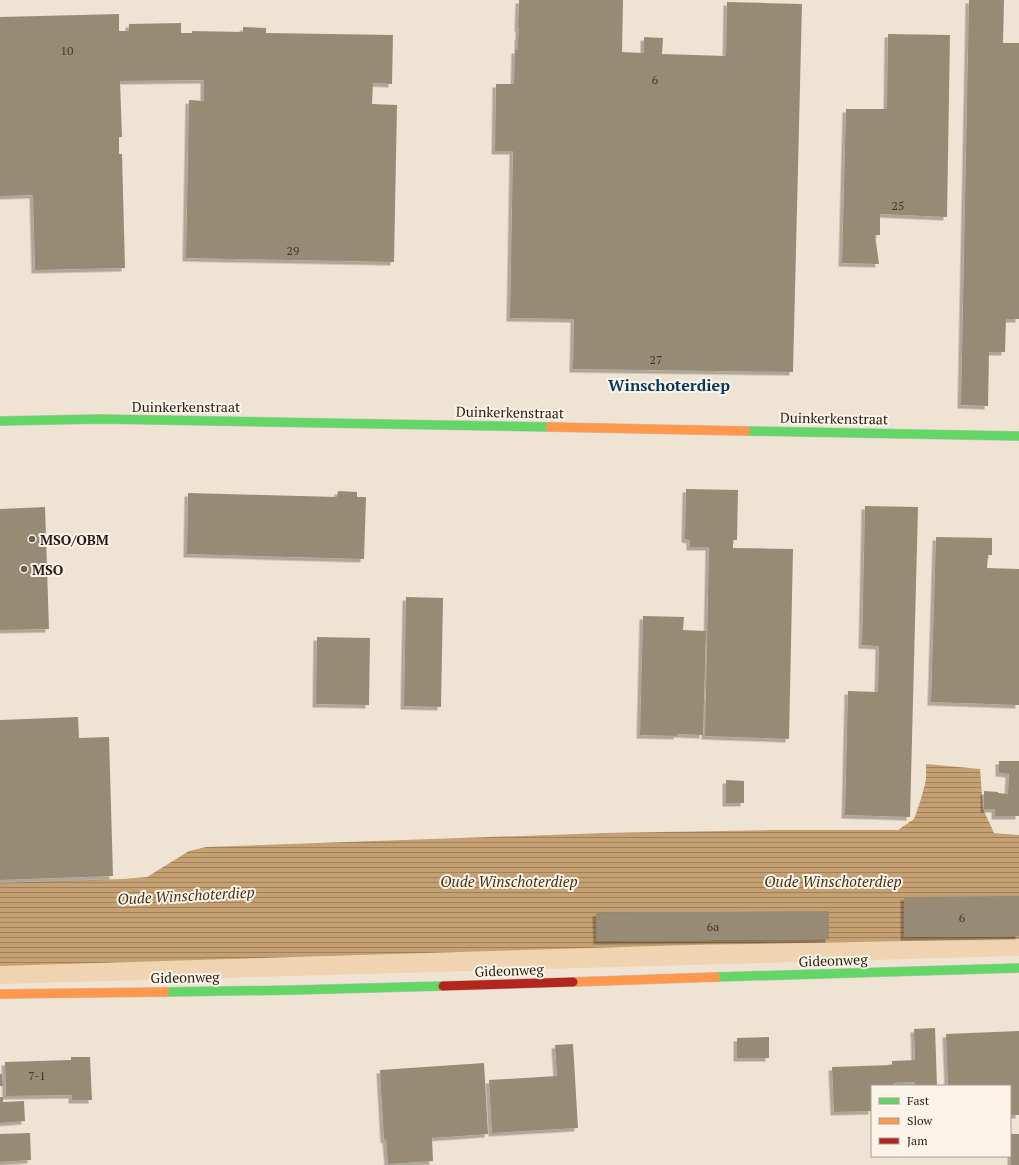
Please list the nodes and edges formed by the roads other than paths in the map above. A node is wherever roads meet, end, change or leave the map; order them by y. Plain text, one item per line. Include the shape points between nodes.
1 (0, 421) edge
2 (1019, 436) edge
3 (1019, 968) edge
4 (0, 994) edge

1 - 2 main road, Duinkerkenstraat via 252,421
3 - 4 main road, Gideonweg via 296,990

